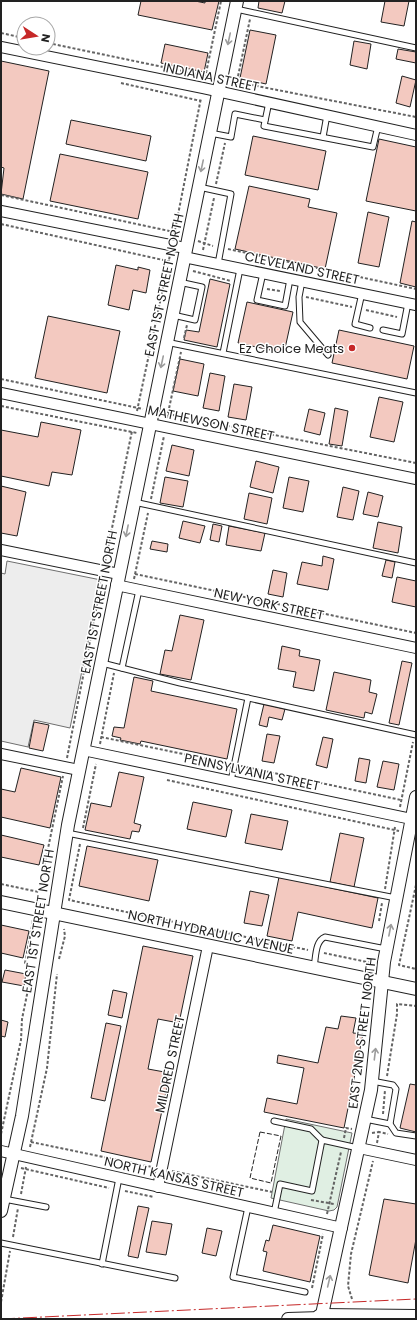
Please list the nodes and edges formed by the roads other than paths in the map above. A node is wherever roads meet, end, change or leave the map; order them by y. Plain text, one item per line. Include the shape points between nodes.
1 (236, 5) edge
2 (1, 47) edge
3 (416, 48) edge
4 (219, 85) junction
5 (269, 102) junction
6 (327, 115) junction
7 (265, 120) junction
8 (378, 126) junction
9 (209, 133) junction
10 (416, 135) edge
11 (323, 137) junction
12 (198, 187) junction
13 (1, 211) edge
14 (185, 252) junction
15 (218, 264) junction
16 (240, 269) junction
17 (263, 273) junction
18 (290, 279) junction
19 (302, 281) junction
20 (178, 282) junction
21 (362, 294) junction
22 (412, 304) edge
23 (172, 315) junction
24 (370, 328) dead end
25 (383, 330) dead end
26 (166, 342) junction
27 (224, 353) junction
28 (328, 355) dead end
29 (1, 393) edge
30 (416, 393) edge
31 (149, 424) junction
32 (416, 479) edge
33 (133, 502) junction
34 (1, 550) edge
35 (416, 563) edge
36 (117, 580) junction
37 (135, 589) junction
38 (416, 648) edge
39 (100, 663) junction
40 (122, 668) junction
41 (248, 698) junction
42 (415, 735) edge
43 (83, 750) junction
44 (1, 754) edge
45 (79, 770) junction
46 (231, 781) junction
47 (415, 800) edge
48 (414, 820) edge
49 (66, 833) junction
50 (396, 898) junction
51 (1, 902) edge
52 (53, 914) junction
53 (208, 946) junction
54 (381, 948) junction
55 (314, 968) junction
56 (382, 982) junction
57 (416, 989) edge
58 (372, 1081) junction
59 (365, 1119) junction
60 (274, 1121) dead end
61 (390, 1124) junction
62 (416, 1136) edge
63 (322, 1140) junction
64 (359, 1148) junction
65 (1, 1151) edge
66 (14, 1153) junction
67 (416, 1160) edge
68 (119, 1178) junction
69 (158, 1187) junction
70 (4, 1199) junction
71 (46, 1207) dead end
72 (248, 1207) junction
73 (1, 1211) edge
74 (274, 1213) junction
75 (342, 1228) junction
76 (1, 1243) edge
77 (102, 1264) junction
78 (175, 1278) dead end
79 (305, 1292) dead end
80 (321, 1318) edge
81 (288, 1319) edge
82 (416, 1319) edge

1 - 3 lane via 251,12
1 -> 4 street, EAST 1ST STREET NORTH
2 - 4 street, INDIANA STREET via 203,88
4 - 5 street, INDIANA STREET via 234,94
4 - 9 street, EAST 1ST STREET NORTH
5 - 6 street, INDIANA STREET
5 - 7 lane
6 - 8 street, INDIANA STREET
6 - 11 lane
7 - 9 lane via 235,114 231,137
7 - 11 lane via 264,126
8 - 10 street, INDIANA STREET
8 - 11 lane via 373,147
9 -> 12 street, EAST 1ST STREET NORTH
12 - 14 street, EAST 1ST STREET NORTH
12 - 15 lane via 231,194
13 - 14 street, CLEVELAND STREET via 172,246
14 - 15 street, CLEVELAND STREET via 200,260
14 - 20 street, EAST 1ST STREET NORTH
15 - 16 street, CLEVELAND STREET
16 - 17 street, CLEVELAND STREET
16 - 27 lane
17 - 18 street, CLEVELAND STREET
17 - 18 lane via 257,300 264,302 285,306
18 - 19 street, CLEVELAND STREET
19 - 21 street, CLEVELAND STREET
19 - 28 lane via 298,297 300,322
20 - 23 street, EAST 1ST STREET NORTH
20 - 23 lane via 202,287 195,320
21 - 22 street, CLEVELAND STREET
21 - 24 lane via 355,324
22 - 25 lane via 402,334
23 - 26 street, EAST 1ST STREET NORTH
26 - 27 lane
26 -> 31 street, EAST 1ST STREET NORTH
27 - 30 lane
29 - 31 street, MATHEWSON STREET
31 - 32 street, MATHEWSON STREET
31 - 33 street, EAST 1ST STREET NORTH
33 - 35 lane
33 -> 36 street, EAST 1ST STREET NORTH
34 - 36 street, NEW YORK STREET via 103,571
36 - 37 street, NEW YORK STREET
36 - 39 street, EAST 1ST STREET NORTH
37 - 38 street, NEW YORK STREET
37 - 40 lane
39 - 40 lane
39 - 43 street, EAST 1ST STREET NORTH
40 - 41 lane
41 - 42 lane
41 - 46 lane
43 - 45 street, EAST 1ST STREET NORTH
43 - 46 street, PENNSYLVANIA STREET via 97,759
44 - 45 street
45 - 49 street, EAST 1ST STREET NORTH
46 - 48 street, PENNSYLVANIA STREET
47 - 48 street, EAST 2ND STREET NORTH
48 - 50 street, EAST 2ND STREET NORTH
49 - 50 lane
49 - 52 street, EAST 1ST STREET NORTH
54 -> 50 street, EAST 2ND STREET NORTH
51 - 52 street, NORTH HYDRAULIC AVENUE
52 - 53 street, NORTH HYDRAULIC AVENUE
52 - 66 street, EAST 1ST STREET NORTH
53 - 55 street, NORTH HYDRAULIC AVENUE
53 - 69 street, MILDRED STREET
54 - 55 lane via 325,937 321,939
54 - 56 street, EAST 2ND STREET NORTH
55 - 56 street, NORTH HYDRAULIC AVENUE
56 - 57 street, NORTH HYDRAULIC AVENUE
58 -> 56 street, EAST 2ND STREET NORTH
58 - 59 street, EAST 2ND STREET NORTH
58 - 61 lane via 393,1085 396,1088
59 - 61 lane
59 - 64 street, EAST 2ND STREET NORTH
60 - 63 lane via 311,1129
61 - 62 lane via 396,1133
63 - 64 lane
63 - 74 lane via 312,1190 280,1184
64 - 67 street
64 - 75 street, EAST 2ND STREET NORTH
65 - 66 street, NORTH KANSAS STREET
66 - 68 street, NORTH KANSAS STREET
66 - 70 street, EAST 1ST STREET NORTH
68 - 69 street, NORTH KANSAS STREET
68 - 77 lane
69 - 72 street, NORTH KANSAS STREET
70 - 71 lane
70 - 73 street, EAST 1ST STREET NORTH
72 - 74 street, NORTH KANSAS STREET
72 - 79 lane via 233,1277
74 - 75 street, NORTH KANSAS STREET
80 -> 75 street, EAST 2ND STREET NORTH
76 - 77 lane
77 - 78 lane
80 - 81 street
80 - 82 highway

